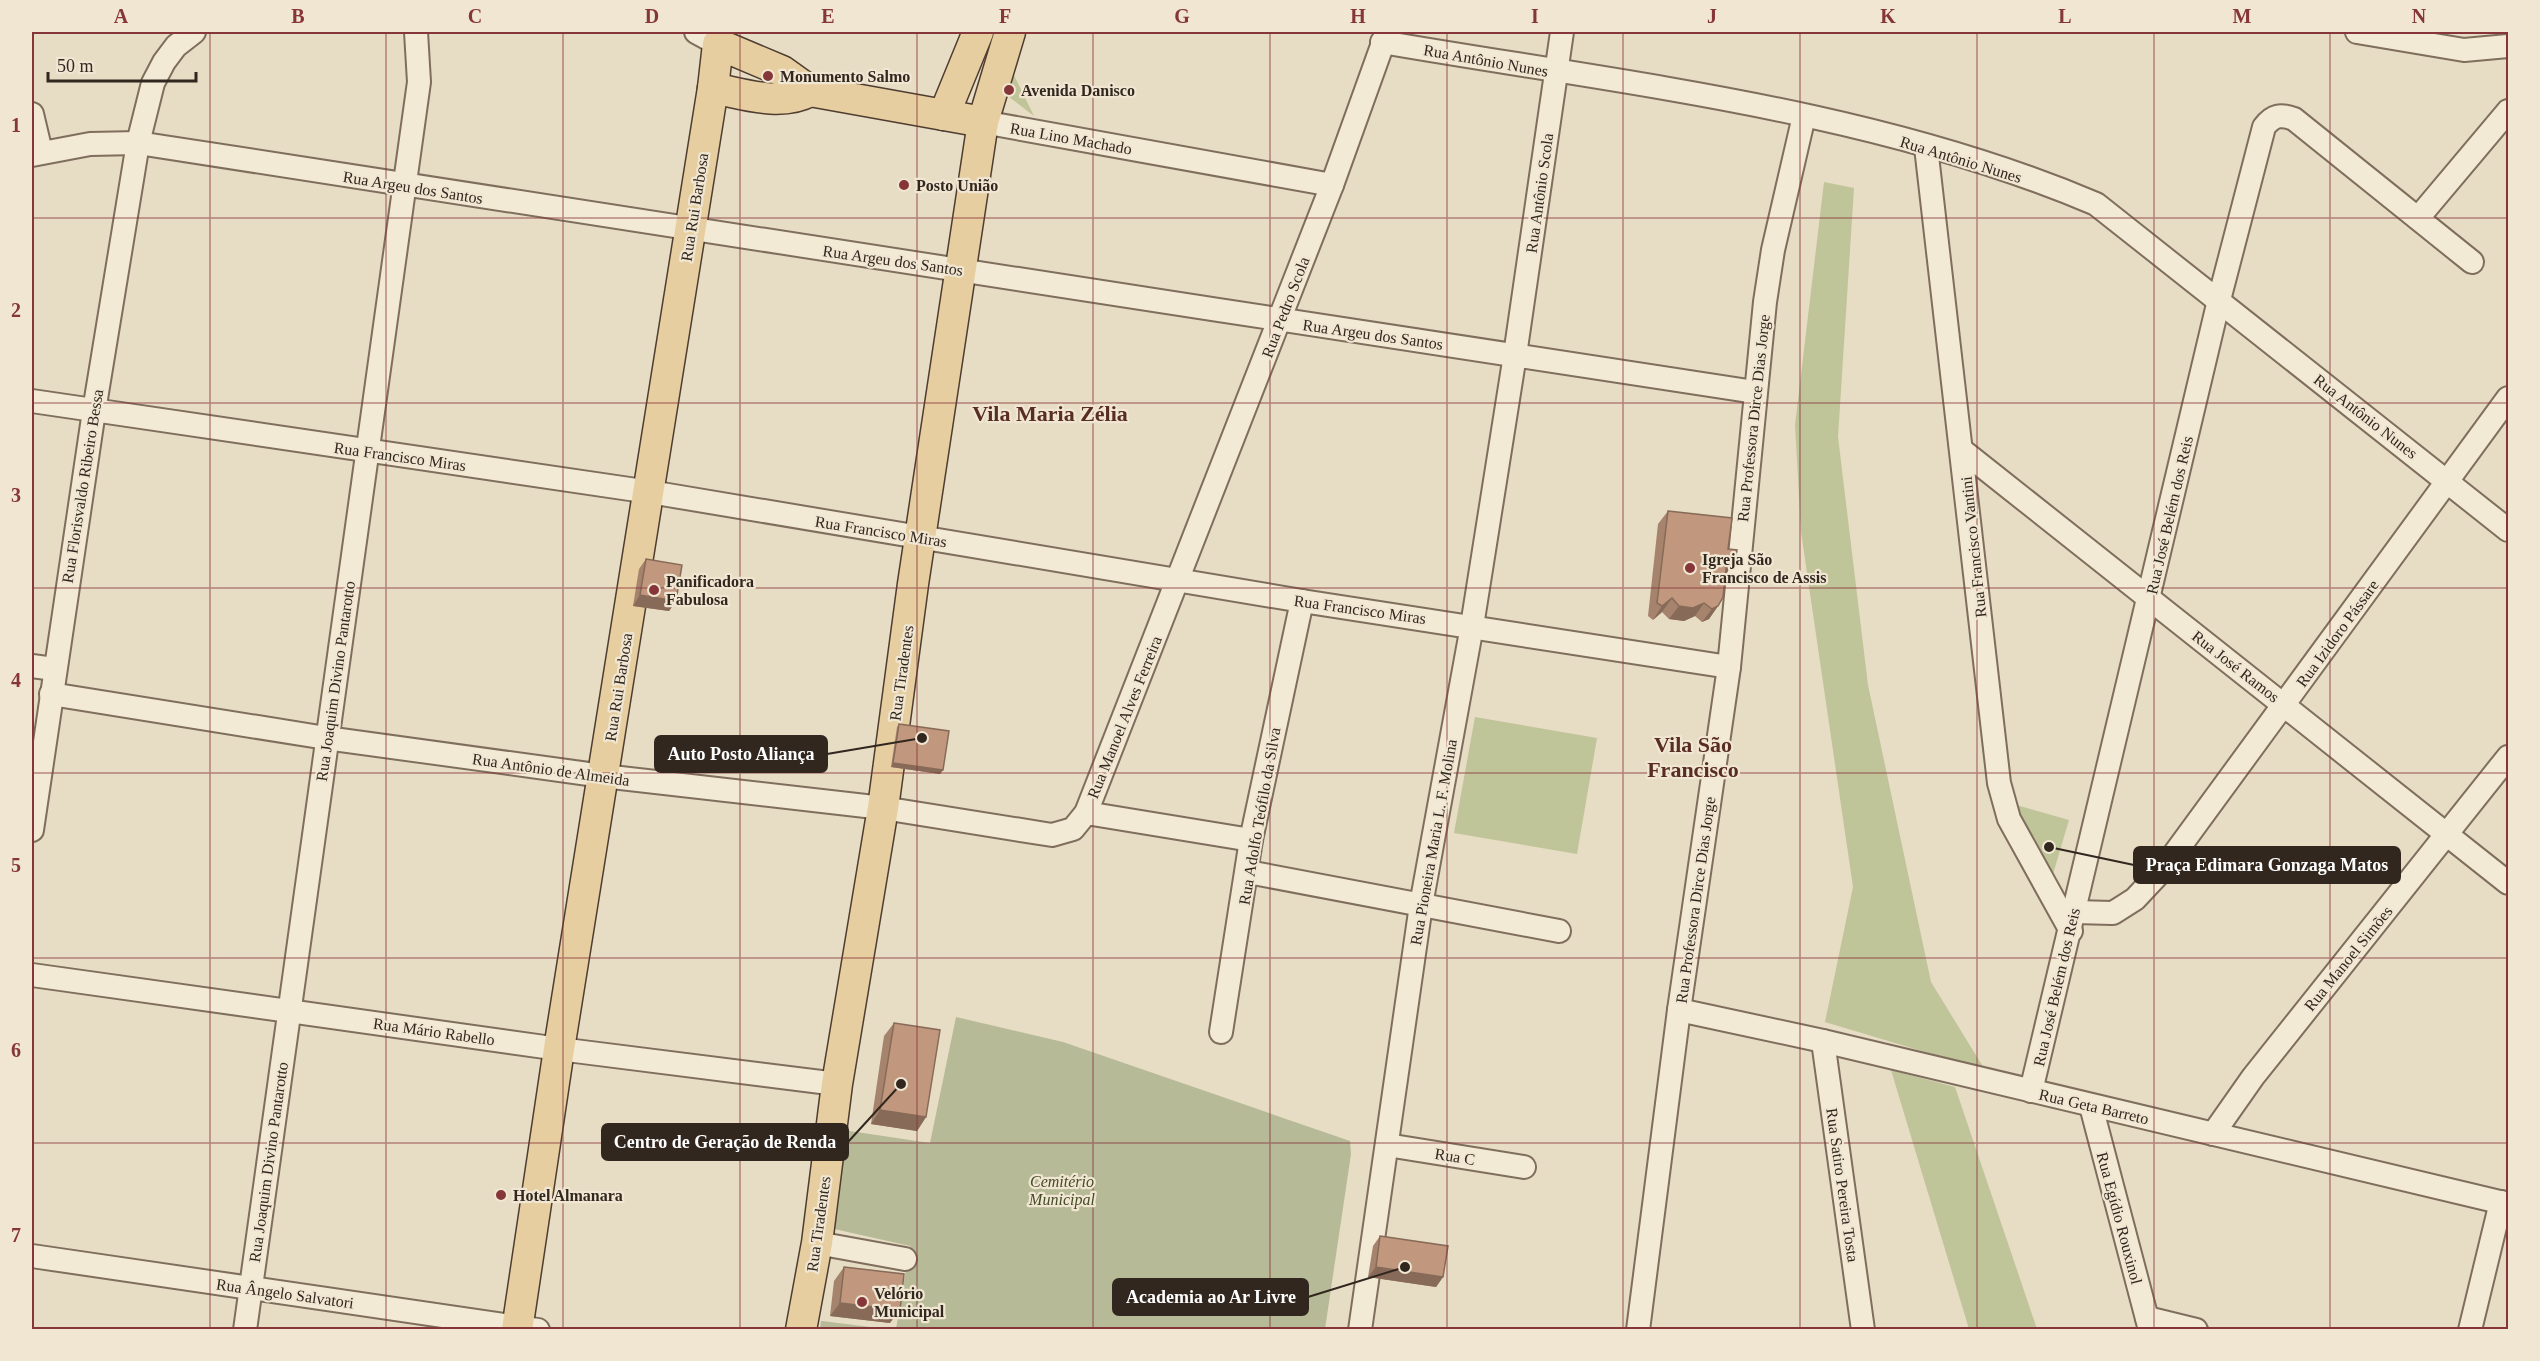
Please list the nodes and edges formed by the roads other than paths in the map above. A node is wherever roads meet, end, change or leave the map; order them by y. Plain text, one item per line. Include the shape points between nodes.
1 (192, 32) edge
2 (416, 32) edge
3 (978, 32) edge
4 (1010, 32) edge
5 (1562, 32) edge
6 (2357, 32) edge
7 (711, 36) edge
8 (1385, 37) edge
9 (2508, 46) edge
10 (1556, 72) junction
11 (713, 88) junction
12 (810, 91) junction
13 (2508, 111) edge
14 (32, 114) edge
15 (944, 115) junction
16 (1804, 116) junction
17 (983, 122) junction
18 (138, 143) junction
19 (1926, 147) junction
20 (36, 154) edge
21 (1332, 185) junction
22 (404, 186) junction
23 (2418, 218) junction
24 (690, 231) junction
25 (2472, 262) dead end
26 (960, 269) junction
27 (2219, 300) junction
28 (1279, 320) junction
29 (1515, 355) junction
30 (1755, 392) junction
31 (2508, 398) edge
32 (32, 401) edge
33 (94, 411) junction
34 (368, 451) junction
35 (1963, 451) junction
36 (2448, 481) junction
37 (650, 492) junction
38 (2508, 530) edge
39 (922, 538) junction
40 (1178, 580) junction
41 (2150, 598) junction
42 (1302, 601) junction
43 (1472, 626) junction
44 (32, 666) edge
45 (1729, 667) junction
46 (54, 669) junction
47 (51, 694) junction
48 (2285, 704) junction
49 (326, 738) junction
50 (2508, 758) edge
51 (603, 776) junction
52 (883, 808) junction
53 (1086, 813) junction
54 (32, 830) edge
55 (2448, 834) junction
56 (1052, 835) joint
57 (1251, 840) junction
58 (1248, 872) junction
59 (2508, 883) edge
60 (1421, 905) junction
61 (2073, 922) junction
62 (1559, 931) dead end
63 (32, 975) edge
64 (289, 1010) junction
65 (1678, 1010) junction
66 (1221, 1032) dead end
67 (1823, 1041) junction
68 (559, 1049) junction
69 (837, 1084) junction
70 (2031, 1091) junction
71 (2091, 1106) junction
72 (2213, 1134) junction
73 (1387, 1145) junction
74 (1524, 1167) dead end
75 (2505, 1203) edge
76 (817, 1243) junction
77 (32, 1256) edge
78 (905, 1259) dead end
79 (251, 1288) junction
80 (2148, 1324) edge
81 (245, 1329) edge
82 (525, 1329) edge
83 (801, 1329) edge
84 (1360, 1329) edge
85 (1638, 1329) edge
86 (1863, 1329) edge
87 (2196, 1329) edge
88 (2470, 1329) edge

1 - 18 street, Rua Florisvaldo Ribeiro Bessa via 164,62 153,83
2 - 22 street, Rua Joaquim Divino Pantarotto via 419,82
3 - 15 main road
4 - 17 main road
5 - 10 street, Rua Antônio Scola
6 - 9 street via 2464,50
7 - 11 main road, Rua Rui Barbosa
7 - 12 main road, Rua Lino Machado via 782,71
8 - 10 street, Rua Antônio Nunes
8 - 21 street, Rua Pedro Scola
10 - 16 street, Rua Antônio Nunes
10 - 29 street, Rua Antônio Scola
11 - 12 main road, Rua Lino Machado via 773,98 800,96
11 - 24 main road, Rua Rui Barbosa
12 - 15 main road, Rua Lino Machado
13 - 23 street
14 - 20 street
15 - 17 main road, Rua Lino Machado
16 - 19 street, Rua Antônio Nunes
16 - 30 street, Rua Professora Dirce Dias Jorge via 1773,250
17 - 21 street, Rua Lino Machado
17 - 26 main road, Rua Tiradentes
18 - 20 street, Rua Argeu dos Santos via 90,144
18 - 22 street, Rua Argeu dos Santos
18 - 33 street, Rua Florisvaldo Ribeiro Bessa
19 - 27 street, Rua Antônio Nunes via 2096,204
19 - 35 street, Rua Francisco Vantini
21 - 28 street, Rua Pedro Scola
22 - 24 street, Rua Argeu dos Santos
22 - 34 street, Rua Joaquim Divino Pantarotto
23 - 25 street, Rua José Belém dos Reis
23 - 27 street, Rua José Belém dos Reis via 2305,127 2285,116 2270,119 2258,146
24 - 26 street, Rua Argeu dos Santos
24 - 37 main road, Rua Rui Barbosa
26 - 28 street, Rua Argeu dos Santos
26 - 39 main road, Rua Tiradentes
27 - 36 street, Rua Antônio Nunes
27 - 41 street, Rua José Belém dos Reis
28 - 29 street, Rua Argeu dos Santos
28 - 40 street, Rua Pedro Scola
29 - 30 street, Rua Argeu dos Santos
29 - 43 street, Rua Pioneira Maria L. F. Molina
30 - 45 street, Rua Professora Dirce Dias Jorge
31 - 36 street, Rua Izidoro Pássare
32 - 33 street, Rua Francisco Miras
33 - 34 street, Rua Francisco Miras
33 - 46 street, Rua Florisvaldo Ribeiro Bessa
34 - 37 street, Rua Francisco Miras
34 - 49 street, Rua Joaquim Divino Pantarotto
35 - 41 street, Rua José Ramos
35 - 61 street, Rua Francisco Vantini via 2004,805
36 - 38 street, Rua Antônio Nunes
36 - 48 street, Rua Izidoro Pássare
37 - 39 street, Rua Francisco Miras
37 - 51 main road, Rua Rui Barbosa
39 - 40 street, Rua Francisco Miras
39 - 52 main road, Rua Tiradentes
40 - 42 street, Rua Francisco Miras
40 - 53 street, Rua Manoel Alves Ferreira
41 - 48 street, Rua José Ramos
41 - 61 street, Rua José Belém dos Reis
42 - 43 street, Rua Francisco Miras
42 - 57 street, Rua Adolfo Teófilo da Silva
43 - 45 street, Rua Francisco Miras
43 - 60 street, Rua Pioneira Maria L. F. Molina
44 - 46 street
45 - 65 street, Rua Professora Dirce Dias Jorge
46 - 47 street, Rua Florisvaldo Ribeiro Bessa
47 - 49 street, Rua Antônio de Almeida
47 - 54 street, Rua Florisvaldo Ribeiro Bessa
48 - 55 street, Rua José Ramos
48 - 61 street, Rua Izidoro Pássare via 2146,888 2113,913
49 - 51 street, Rua Antônio de Almeida
49 - 64 street, Rua Joaquim Divino Pantarotto
50 - 55 street, Rua Manoel Simões
51 - 52 street, Rua Antônio de Almeida
51 - 68 main road, Rua Rui Barbosa
52 - 56 street, Rua Antônio de Almeida
52 - 69 main road, Rua Tiradentes
53 - 56 street, Rua Manoel Alves Ferreira via 1073,829
53 - 57 street
55 - 59 street, Rua José Ramos
55 - 72 street, Rua Manoel Simões via 2253,1077
57 - 58 street, Rua Adolfo Teófilo da Silva
58 - 60 street
58 - 66 street, Rua Adolfo Teófilo da Silva
60 - 62 street
60 - 73 street, Rua Pioneira Maria L. F. Molina
61 - 70 street, Rua José Belém dos Reis
63 - 64 street, Rua Mário Rabello
64 - 68 street, Rua Mário Rabello
64 - 79 street, Rua Joaquim Divino Pantarotto
65 - 67 street, Rua Geta Barreto
65 - 85 street, Rua Professora Dirce Dias Jorge
67 - 70 street, Rua Geta Barreto
67 - 86 street, Rua Satiro Pereira Tosta
68 - 69 street, Rua Mário Rabello
68 - 82 main road, Rua Rui Barbosa
69 - 76 main road, Rua Tiradentes
70 - 71 street, Rua Geta Barreto
71 - 72 street, Rua Geta Barreto
71 - 80 street, Rua Egídio Rouxinol
72 - 75 street, Rua Geta Barreto
73 - 74 street, Rua C
73 - 84 street, Rua Pioneira Maria L. F. Molina
75 - 88 street
76 - 78 street
76 - 83 main road, Rua Tiradentes
77 - 79 street, Rua Ângelo Salvatori
79 - 81 street, Rua Joaquim Divino Pantarotto
79 - 82 street, Rua Ângelo Salvatori
80 - 87 street

